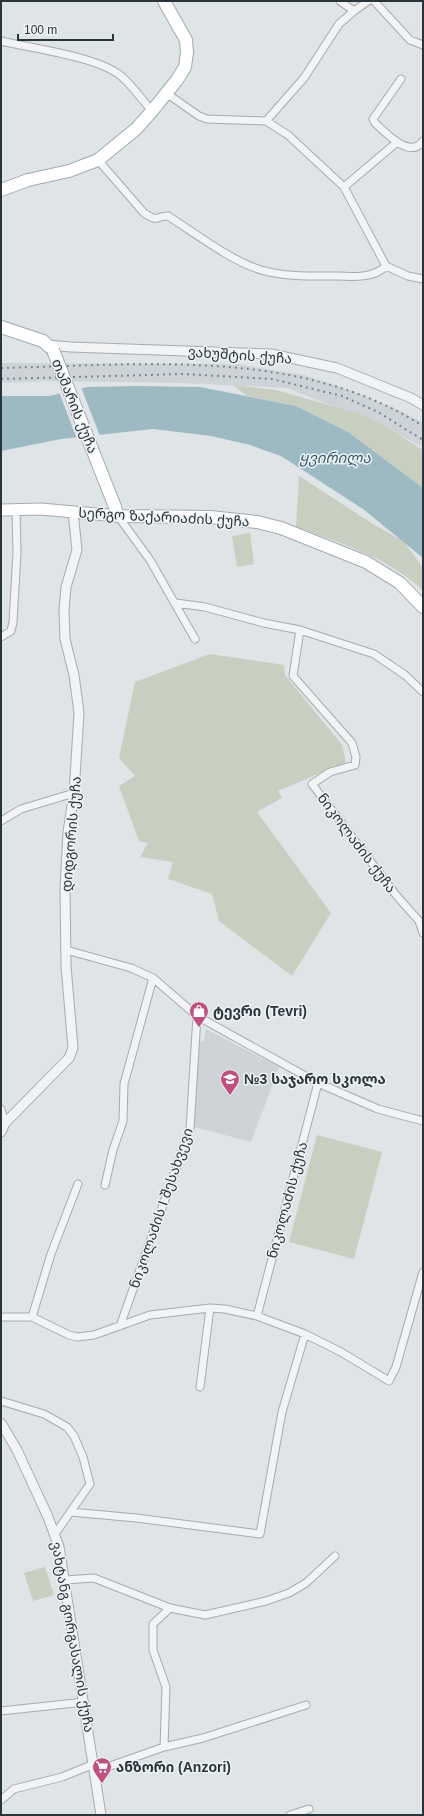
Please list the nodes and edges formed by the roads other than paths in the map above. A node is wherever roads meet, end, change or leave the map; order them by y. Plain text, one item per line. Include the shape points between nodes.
1 (164, 1) edge
2 (340, 1) edge
3 (368, 1) edge
4 (374, 1) edge
5 (354, 11) junction
6 (1, 42) edge
7 (423, 45) edge
8 (401, 79) dead end
9 (166, 93) junction
10 (152, 111) junction
11 (266, 121) junction
12 (423, 141) edge
13 (396, 143) junction
14 (98, 160) junction
15 (344, 187) junction
16 (1, 190) edge
17 (386, 266) junction
18 (423, 279) edge
19 (1, 327) edge
20 (50, 347) junction
21 (423, 406) edge
22 (16, 509) junction
23 (1, 510) edge
24 (117, 511) junction
25 (73, 512) junction
26 (176, 603) junction
27 (423, 607) edge
28 (300, 630) junction
29 (1, 637) edge
30 (195, 639) dead end
31 (423, 692) edge
32 (74, 792) junction
33 (1, 821) edge
34 (423, 933) edge
35 (66, 950) junction
36 (153, 978) junction
37 (197, 1016) junction
38 (318, 1083) junction
39 (1, 1109) edge
40 (423, 1121) edge
41 (3, 1127) edge
42 (78, 1184) dead end
43 (105, 1185) dead end
44 (423, 1272) edge
45 (210, 1308) junction
46 (1, 1316) edge
47 (257, 1316) junction
48 (32, 1317) junction
49 (120, 1326) junction
50 (305, 1334) junction
51 (200, 1388) dead end
52 (1, 1401) edge
53 (1, 1423) edge
54 (71, 1512) junction
55 (55, 1534) junction
56 (335, 1556) dead end
57 (65, 1580) junction
58 (170, 1608) junction
59 (84, 1702) junction
60 (306, 1705) dead end
61 (1, 1711) edge
62 (164, 1747) junction
63 (95, 1768) junction
64 (1, 1800) edge
65 (309, 1809) dead end
66 (101, 1815) edge
67 (290, 1815) edge

1 - 9 main road via 186,40 187,52 185,67
2 - 5 street
3 - 5 street
4 - 7 street via 410,40
5 - 11 street via 339,24 304,78
6 - 10 street via 92,61 108,68 121,76
8 - 13 street via 373,119
9 - 10 main road
9 - 11 street via 199,116 247,122
10 - 14 main road via 136,129
11 - 15 street via 288,135
12 - 13 street via 415,147
13 - 15 street
14 - 16 main road
14 - 17 street via 144,213 157,219 168,216 228,254 260,270 307,276 343,276 370,275 380,272
15 - 17 street
17 - 18 street via 408,276
19 - 20 main road, თამარის ქუჩა via 43,341
20 - 21 street, ვახუშტის ქუჩა via 271,354 337,368 411,398
20 - 24 main road, თამარის ქუჩა, bridge
22 - 23 main road, სერგო ზაქარიაძის ქუჩა
22 - 25 main road, სერგო ზაქარიაძის ქუჩა
22 - 29 street via 17,553 13,622 11,631
24 - 25 main road, სერგო ზაქარიაძის ქუჩა
24 - 26 street
24 - 27 main road, სერგო ზაქარიაძის ქუჩა via 210,517 258,522 281,528 366,562 400,583
25 - 32 street, დიდგორის ქუჩა via 77,550 66,587 64,610 65,639 74,675 79,713
26 - 28 street via 205,607
26 - 30 street
28 - 31 street via 374,654 405,675
28 - 34 street, ნიკოლაძის ქუჩა via 293,676 352,743 356,757 355,765 330,772 312,784 396,895 420,920
32 - 33 street via 21,809
32 - 35 street, დიდგორის ქუჩა via 68,832 65,888
35 - 36 street via 131,968
35 - 41 street, დიდგორის ქუჩა via 73,1031 72,1054
36 - 37 street
36 - 43 street via 124,1084 123,1121
37 - 38 street
37 - 49 street, ნიკოლაძის I შესახვევი via 190,1129
38 - 40 street via 378,1109
38 - 47 street, ნიკოლაძის ქუჩა
39 - 41 street
42 - 48 street via 49,1259
44 - 50 street via 396,1367 389,1381
45 - 47 street
45 - 49 street via 150,1315
45 - 51 street
46 - 48 street
47 - 50 street
48 - 49 street via 77,1337 94,1335
50 - 54 street via 282,1412 260,1534
52 - 54 street via 44,1414 71,1431 90,1482
53 - 55 street, ვახტანგ გორგასალის ქუჩა via 17,1450
54 - 55 street
55 - 57 street, ვახტანგ გორგასალის ქუჩა
56 - 58 street via 300,1587 275,1598 205,1615
57 - 58 street via 100,1580
57 - 59 street, ვახტანგ გორგასალის ქუჩა
58 - 62 street via 153,1624 153,1650 166,1687
59 - 61 street
59 - 63 street, ვახტანგ გორგასალის ქუჩა
60 - 62 street via 203,1738
62 - 63 street
63 - 64 street via 14,1789
63 - 66 street, ვახტანგ გორგასალის ქუჩა
65 - 67 street

